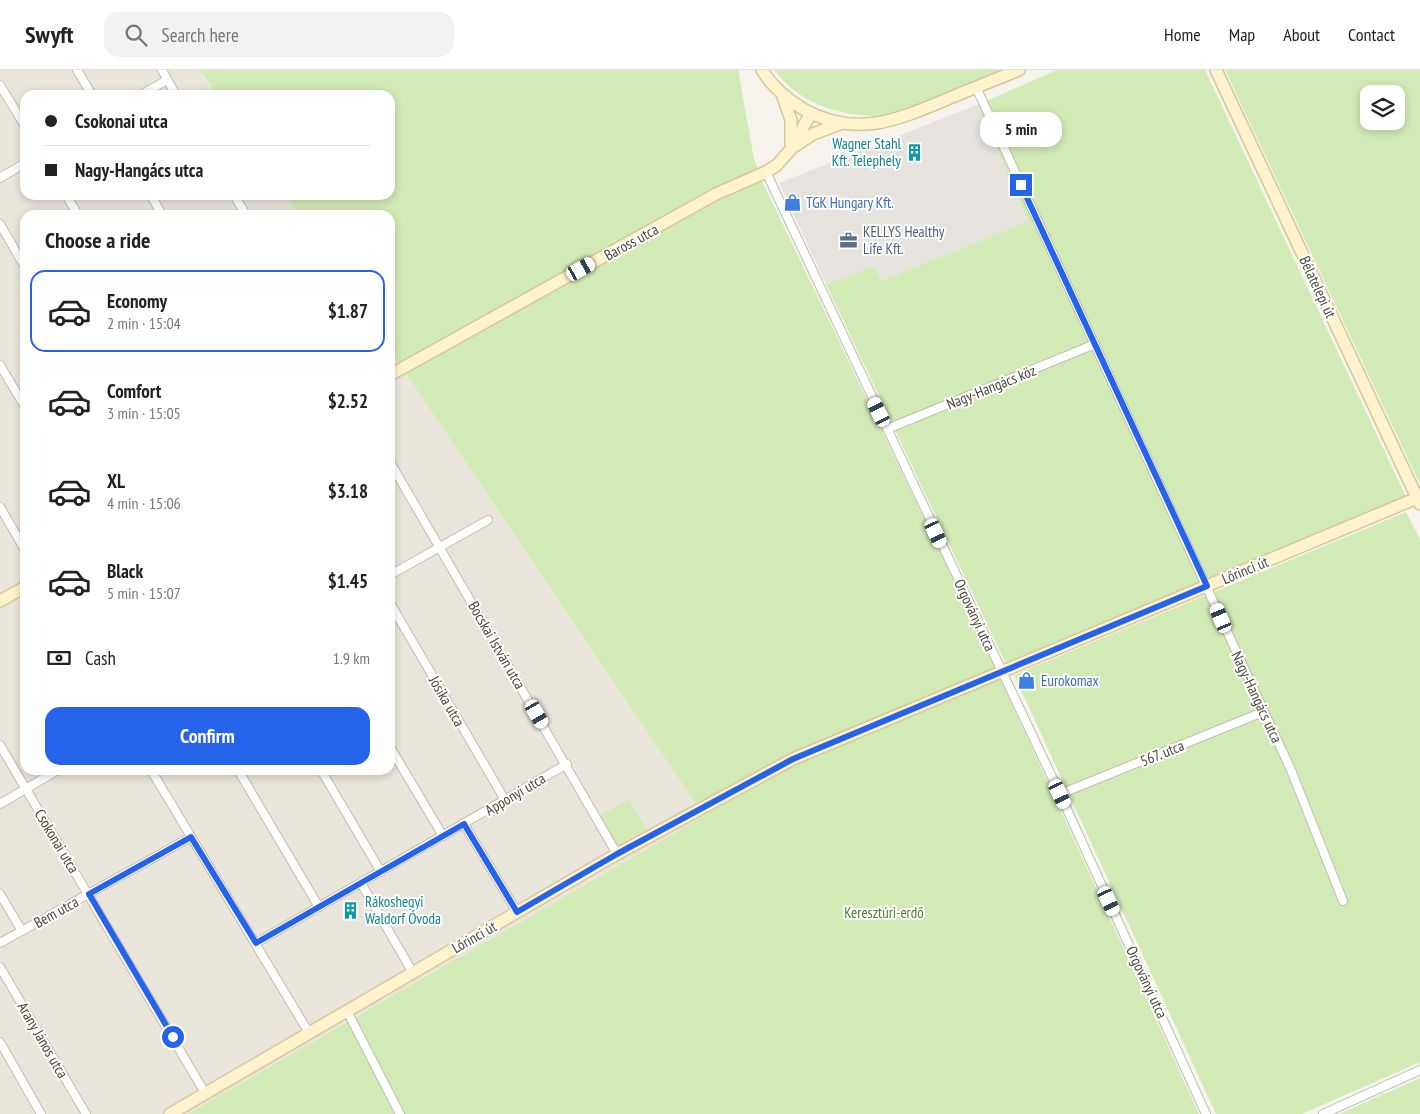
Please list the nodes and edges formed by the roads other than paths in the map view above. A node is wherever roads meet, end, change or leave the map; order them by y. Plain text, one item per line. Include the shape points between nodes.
1 (77, 70) edge
2 (162, 70) edge
3 (762, 70) edge
4 (1019, 70) edge
5 (1216, 70) edge
6 (167, 80) junction
7 (0, 85) edge
8 (976, 87) junction
9 (89, 90) edge
10 (150, 90) edge
11 (173, 90) edge
12 (782, 94) junction
13 (811, 113) junction
14 (20, 118) edge
15 (844, 124) junction
16 (791, 149) junction
17 (20, 166) edge
18 (766, 172) junction
19 (0, 178) edge
20 (0, 224) edge
21 (20, 258) edge
22 (1095, 344) junction
23 (0, 365) edge
24 (395, 372) edge
25 (20, 399) edge
26 (887, 429) junction
27 (395, 470) edge
28 (1418, 501) edge
29 (0, 507) edge
30 (488, 520) dead end
31 (20, 541) edge
32 (440, 547) junction
33 (395, 572) edge
34 (1207, 586) junction
35 (20, 590) edge
36 (0, 601) edge
37 (395, 612) edge
38 (1002, 672) junction
39 (1263, 712) junction
40 (0, 745) edge
41 (395, 755) edge
42 (567, 764) junction
43 (50, 775) edge
44 (154, 775) edge
45 (241, 775) edge
46 (324, 775) edge
47 (26, 789) junction
48 (1060, 794) junction
49 (505, 800) junction
50 (0, 804) edge
51 (464, 824) junction
52 (443, 836) junction
53 (191, 837) junction
54 (617, 854) junction
55 (381, 872) junction
56 (361, 883) junction
57 (0, 894) edge
58 (89, 894) junction
59 (1343, 901) dead end
60 (319, 907) junction
61 (517, 912) junction
62 (22, 931) junction
63 (0, 943) edge
64 (256, 943) junction
65 (0, 967) edge
66 (412, 973) junction
67 (348, 1011) junction
68 (309, 1033) junction
69 (0, 1042) edge
70 (1420, 1070) edge
71 (205, 1093) junction
72 (42, 1114) edge
73 (86, 1114) edge
74 (170, 1114) edge
75 (400, 1114) edge
76 (1206, 1114) edge
77 (1323, 1114) edge

1 - 9 street
2 - 6 street
3 - 12 street
4 - 8 street, Baross utca
5 - 28 street, Bélatelepi út
6 - 10 street
6 - 11 street
7 - 14 street
8 - 15 street, Baross utca via 901,118 867,125
8 - 22 street, Nagy-Hangács utca
12 - 13 street
12 - 16 street via 791,120
13 - 15 street, Baross utca
13 - 16 street, Baross utca
15 - 16 street, Baross utca via 824,128
16 - 18 street, Baross utca via 784,159
17 - 19 street
18 - 24 street, Baross utca via 716,194
18 - 26 street, Orgoványi utca
20 - 21 street
22 - 26 street, Nagy-Hangács köz
22 - 34 street, Nagy-Hangács utca
23 - 25 street
26 - 38 street, Orgoványi utca
27 - 32 street, Bocskai István utca
28 - 34 street, Lőrinci út
29 - 31 street
30 - 32 street
32 - 33 street
32 - 42 street, Bocskai István utca
34 - 38 street, Lőrinci út
34 - 39 street, Nagy-Hangács utca
35 - 36 street
37 - 49 street, Jósika utca
38 - 48 street, Orgoványi utca
38 - 54 street, Lőrinci út via 793,759
39 - 48 street, 567. utca
39 - 59 street, Nagy-Hangács utca
40 - 47 street, Csokonai utca
41 - 52 street
42 - 49 street, Apponyi utca
42 - 54 street, Bocskai István utca
43 - 47 street
44 - 53 street
45 - 60 street
46 - 55 street
47 - 50 street
47 - 58 street, Csokonai utca
48 - 76 street, Orgoványi utca
49 - 51 street, Apponyi utca
51 - 52 street, Apponyi utca
51 - 61 street
52 - 55 street, Apponyi utca
53 - 58 street, Bem utca
53 - 64 street
54 - 61 street, Lőrinci út
55 - 56 street, Apponyi utca
56 - 60 street, Apponyi utca
56 - 66 street
57 - 62 street
58 - 62 street, Bem utca
58 - 71 street, Csokonai utca
60 - 64 street, Apponyi utca
61 - 66 street, Lőrinci út
62 - 63 street, Bem utca
64 - 68 street
65 - 73 street, Arany János utca
66 - 67 street, Lőrinci út
67 - 68 street, Lőrinci út
67 - 75 street
68 - 71 street, Lőrinci út
69 - 72 street
70 - 77 street
71 - 74 street, Lőrinci út

